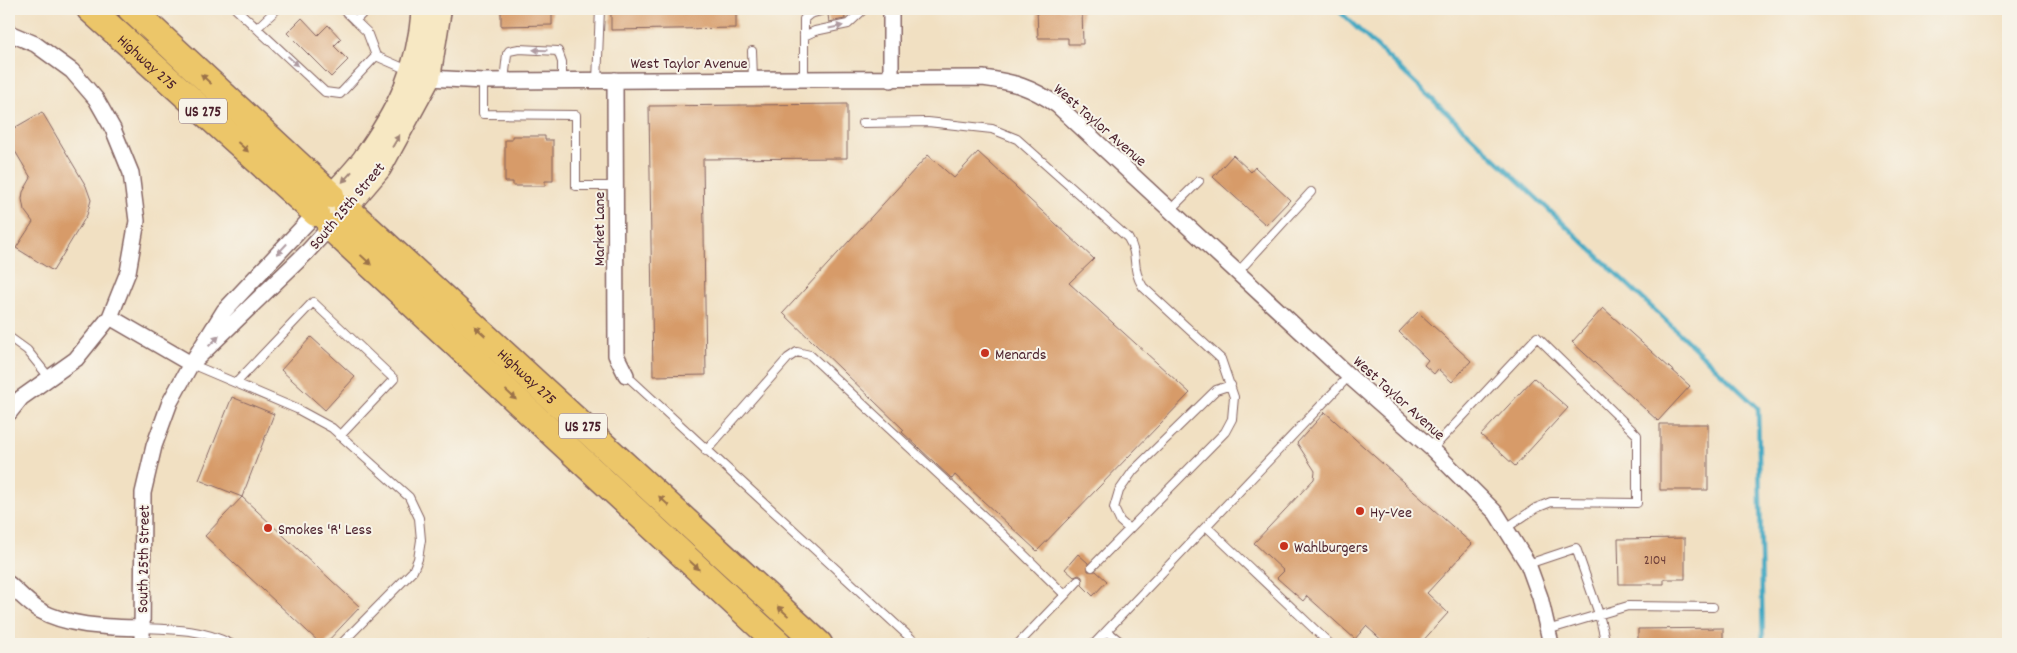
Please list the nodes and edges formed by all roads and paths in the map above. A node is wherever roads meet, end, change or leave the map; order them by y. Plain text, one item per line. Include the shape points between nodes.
1 (90, 9) edge
2 (132, 9) edge
3 (236, 9) edge
4 (277, 9) edge
5 (343, 9) edge
6 (367, 9) edge
7 (423, 9) edge
8 (440, 9) edge
9 (600, 9) edge
10 (828, 9) edge
11 (864, 9) edge
12 (891, 9) edge
13 (355, 21) junction
14 (257, 28) junction
15 (9, 33) edge
16 (804, 36) junction
17 (752, 52) dead end
18 (376, 56) junction
19 (421, 75) junction
20 (752, 79) junction
21 (804, 79) junction
22 (597, 80) junction
23 (615, 80) junction
24 (891, 80) junction
25 (562, 81) junction
26 (483, 82) junction
27 (504, 82) junction
28 (862, 123) dead end
29 (1199, 182) dead end
30 (615, 186) junction
31 (1311, 192) dead end
32 (1171, 209) junction
33 (331, 211) junction
34 (1239, 271) junction
35 (110, 318) junction
36 (9, 337) edge
37 (191, 364) junction
38 (626, 375) joint
39 (48, 376) junction
40 (1349, 376) junction
41 (236, 383) junction
42 (1231, 385) junction
43 (9, 413) edge
44 (340, 436) junction
45 (1432, 449) junction
46 (706, 451) junction
47 (1207, 527) junction
48 (1506, 528) junction
49 (1129, 529) junction
50 (1528, 564) junction
51 (1092, 567) dead end
52 (1078, 581) dead end
53 (9, 584) edge
54 (1065, 595) junction
55 (1713, 607) dead end
56 (1599, 614) junction
57 (142, 628) junction
58 (1107, 630) junction
59 (1549, 637) edge
60 (142, 644) edge
61 (232, 644) edge
62 (341, 644) edge
63 (779, 644) edge
64 (819, 644) edge
65 (917, 644) edge
66 (1018, 644) edge
67 (1094, 644) edge
68 (1122, 644) edge
69 (1330, 644) edge
70 (1606, 644) edge

1 -> 33 highway, Highway 275 / US 275
33 -> 2 highway, Highway 275 / US 275
3 - 14 lane
4 - 14 lane
5 - 13 lane
6 - 13 lane
7 - 19 main road, South 25th Street
8 - 19 main road, South 25th Street
9 - 22 lane
10 - 16 lane via 804,19
16 -> 11 lane via 848,24
12 - 24 street
13 - 18 lane via 367,32
14 -> 18 lane via 325,92 340,94
15 - 35 street via 35,44 72,71 96,99 113,129 131,173 137,221 128,272
16 - 21 lane
17 - 20 lane
18 - 19 lane
19 - 26 street, West Taylor Avenue
19 - 33 main road, South 25th Street via 402,98
20 - 21 street, West Taylor Avenue
20 - 23 street, West Taylor Avenue
21 - 24 street, West Taylor Avenue
22 - 23 street, West Taylor Avenue
22 - 25 street, West Taylor Avenue
23 - 30 street, Market Lane
24 - 32 street, West Taylor Avenue via 983,78 1012,82 1036,90 1057,104
25 - 27 street, West Taylor Avenue
25 -> 27 lane via 562,62 558,51 519,49 507,54
26 - 27 street, West Taylor Avenue
26 - 30 lane via 483,114 576,115 576,186
28 - 42 lane via 928,122 992,129 1017,139 1128,238 1136,250 1136,277 1143,287 1221,359
29 - 32 lane
30 - 38 street, Market Lane via 616,355
31 - 34 lane
32 - 34 street, West Taylor Avenue
33 - 37 street, South 25th Street via 224,312
33 -> 63 highway, Highway 275 / US 275
64 -> 33 highway, Highway 275 / US 275
34 - 40 street, West Taylor Avenue
35 - 37 street
35 - 39 street via 76,359
36 - 39 lane via 28,350
37 - 41 lane
37 - 57 street, South 25th Street via 170,402 154,446 143,493
38 - 46 lane
39 - 43 street via 20,398
40 - 45 street, West Taylor Avenue
40 - 47 lane
41 - 44 lane via 297,409 332,428
41 - 44 lane via 312,302 394,379
42 - 49 lane via 1234,397 1232,419 1225,432
42 - 49 lane via 1216,390 1196,408 1122,484 1114,508 1120,521
44 - 62 lane via 409,497 419,518 421,540 413,571
45 - 48 street, West Taylor Avenue via 1496,513
45 - 48 lane via 1537,337 1637,435 1637,503 1551,502
46 - 54 lane via 788,358 804,352
46 - 65 lane
47 - 58 lane
47 - 69 lane
48 - 50 street, West Taylor Avenue
49 - 51 lane
50 - 56 lane via 1576,548
50 - 59 street, West Taylor Avenue
52 - 54 lane
53 - 57 street via 38,609 69,621
54 - 66 lane
55 - 56 lane via 1628,606
56 - 59 lane
56 - 70 lane
57 - 60 street, South 25th Street
57 - 61 lane via 188,630
58 - 67 lane
58 - 68 lane

